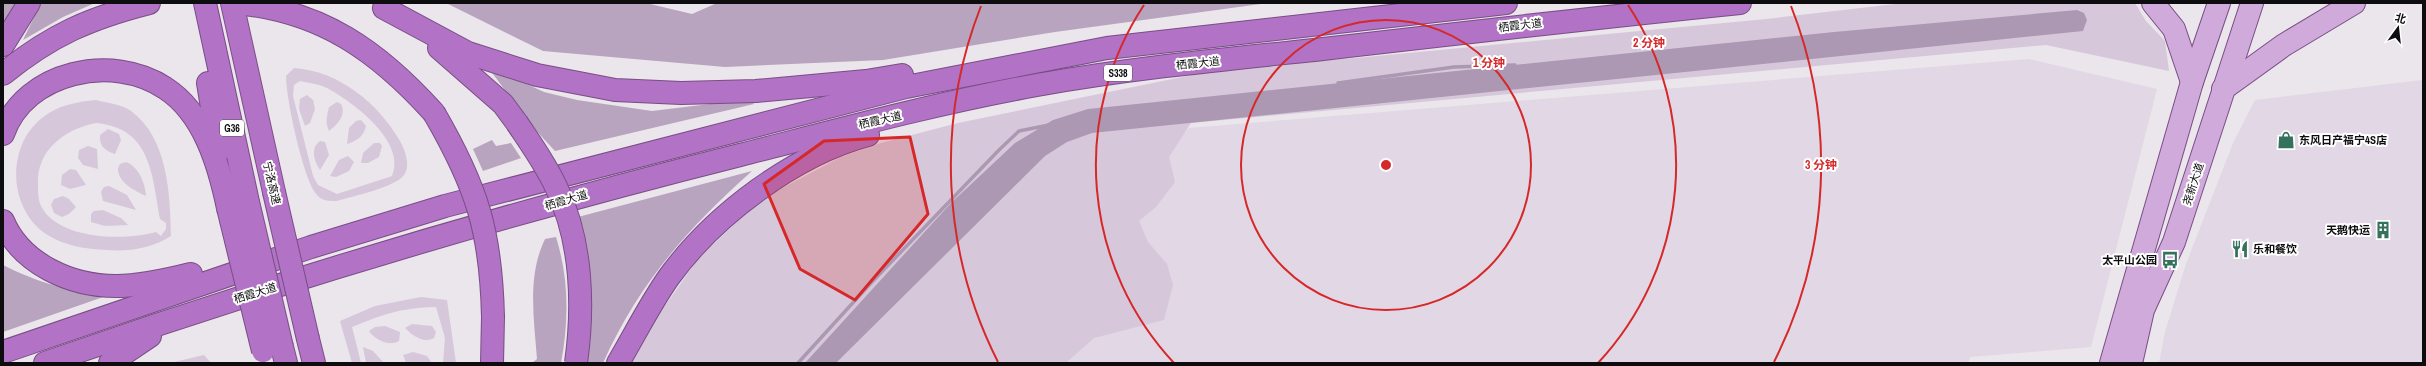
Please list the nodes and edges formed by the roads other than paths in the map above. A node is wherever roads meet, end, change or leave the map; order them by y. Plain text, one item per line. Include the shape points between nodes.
1 (29, 3) edge
2 (149, 3) edge
3 (194, 3) edge
4 (204, 3) edge
5 (232, 3) edge
6 (236, 3) edge
7 (1506, 3) edge
8 (1740, 3) edge
9 (2153, 3) edge
10 (2219, 3) edge
11 (2252, 3) edge
12 (2354, 3) edge
13 (381, 6) edge
14 (3, 45) edge
15 (1107, 48) junction
16 (209, 55) junction
17 (1198, 63) junction
18 (3, 74) edge
19 (2192, 82) junction
20 (2224, 90) junction
21 (3, 134) edge
22 (226, 201) junction
23 (445, 206) junction
24 (509, 216) junction
25 (3, 221) edge
26 (3, 352) edge
27 (273, 358) edge
28 (45, 363) edge
29 (110, 363) edge
30 (314, 363) edge
31 (492, 363) edge
32 (576, 363) edge
33 (618, 363) edge
34 (2110, 363) edge
35 (2131, 363) edge

1 - 14 highway
2 - 18 highway via 107,14 68,30 45,42
3 - 16 highway
4 - 16 highway, G36
5 - 30 highway, 宁洛高速 / G36, bridge
6 - 31 highway, bridge via 259,5 299,16 352,41 389,66 434,113 459,156 483,218 490,254
7 - 15 highway, S338
8 - 17 highway, 栖霞大道 / S338 via 1548,22
9 - 19 main road via 2174,29
10 - 19 main road
11 - 20 main road, 尧新大道
12 - 20 main road via 2284,45
13 - 15 highway via 468,53 530,73 585,86 641,92 756,91 851,83 1012,58
13 - 32 highway, bridge via 441,49 503,104 557,189 578,262 580,290
15 - 23 highway, S338 via 906,87
16 - 22 highway
16 - 27 highway, G36, bridge via 248,202
17 - 24 highway, 栖霞大道 / S338 via 1041,84 979,97 638,180
17 - 33 highway via 888,130 861,137 792,168 744,200 690,250 650,306
19 - 34 main road
20 - 35 main road, 尧新大道 via 2174,242 2143,310
21 - 22 highway via 22,104 54,80 93,70 130,74 148,79 166,88 196,119 208,142
22 - 27 highway, bridge
23 - 25 highway via 330,229 210,270 157,282 116,286 83,282 49,269 31,258 20,247
23 - 26 highway via 296,252
24 - 28 highway, 栖霞大道 via 172,319
24 - 29 highway via 352,274 155,332

